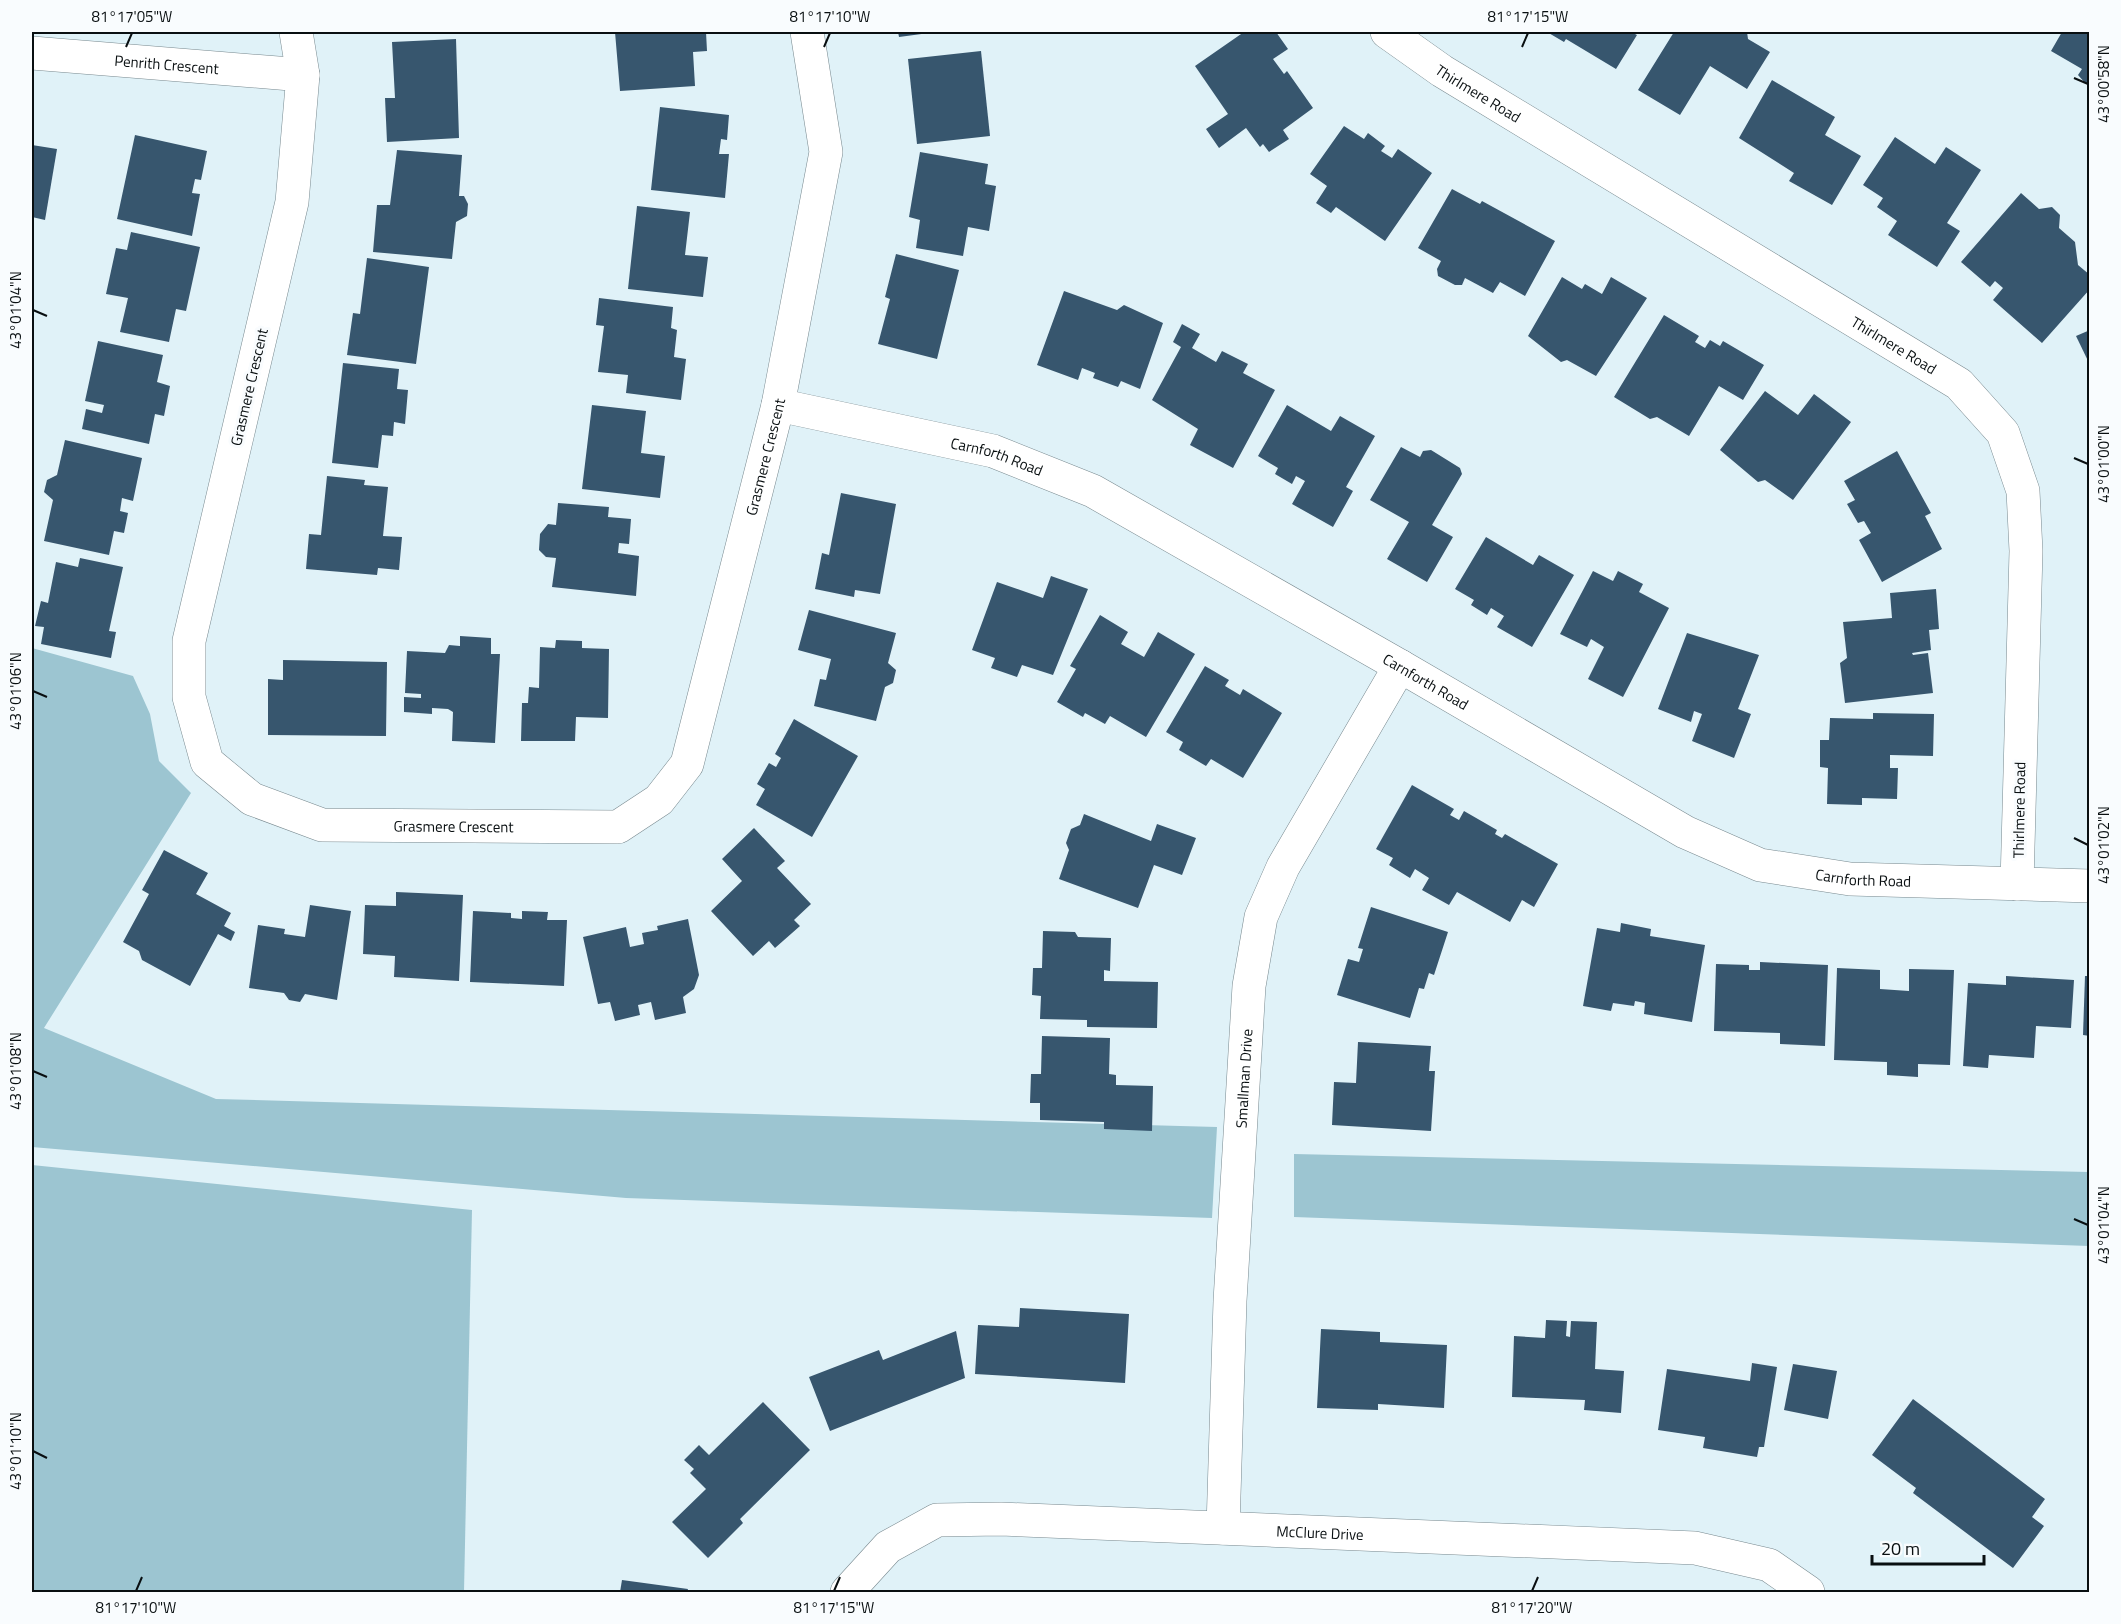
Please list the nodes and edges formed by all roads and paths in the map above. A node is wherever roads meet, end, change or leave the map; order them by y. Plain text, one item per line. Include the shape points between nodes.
1 (296, 32) edge
2 (807, 32) edge
3 (1387, 32) edge
4 (32, 53) edge
5 (303, 75) junction
6 (778, 405) junction
7 (1400, 666) junction
8 (2017, 884) junction
9 (2090, 886) edge
10 (1223, 1527) junction
11 (847, 1593) edge
12 (1808, 1593) edge

1 - 5 street, Grasmere Crescent
2 - 6 street, Grasmere Crescent via 826,152
3 - 8 street, Thirlmere Road via 1442,71 1959,384 2003,434 2023,491 2026,551
4 - 5 street, Penrith Crescent
5 - 6 street, Grasmere Crescent via 292,202 189,641 189,697 207,762 252,800 322,825 618,827 659,800 687,764
6 - 7 street, Carnforth Road via 993,451 1093,491
7 - 8 street, Carnforth Road via 1685,832 1760,865 1850,879
7 - 10 street, Smallman Drive via 1283,867 1261,917 1249,986 1230,1301
8 - 9 street, Carnforth Road
10 - 11 street, McClure Drive via 937,1520 888,1547
10 - 12 street, McClure Drive via 1695,1548 1769,1565

